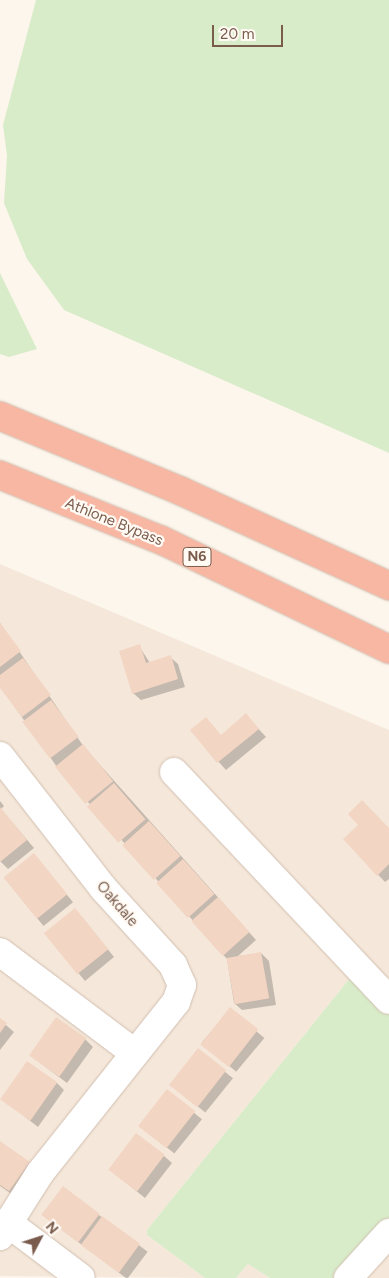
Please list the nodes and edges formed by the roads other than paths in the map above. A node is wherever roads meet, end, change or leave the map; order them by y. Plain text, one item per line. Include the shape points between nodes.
1 (0, 416) edge
2 (0, 475) edge
3 (389, 586) edge
4 (389, 649) edge
5 (0, 756) edge
6 (174, 772) dead end
7 (0, 952) edge
8 (389, 1000) edge
9 (133, 1052) junction
10 (6, 1220) edge
11 (389, 1233) edge
12 (81, 1278) edge
13 (348, 1278) edge

1 - 3 highway via 181,491
2 - 4 highway, Athlone Bypass / N6 via 161,540
5 - 9 street, Oakdale via 102,888 182,980 176,1002
6 - 8 street
7 - 9 street
9 - 10 street, Oakdale
10 - 12 street, Oakdale
11 - 13 street

